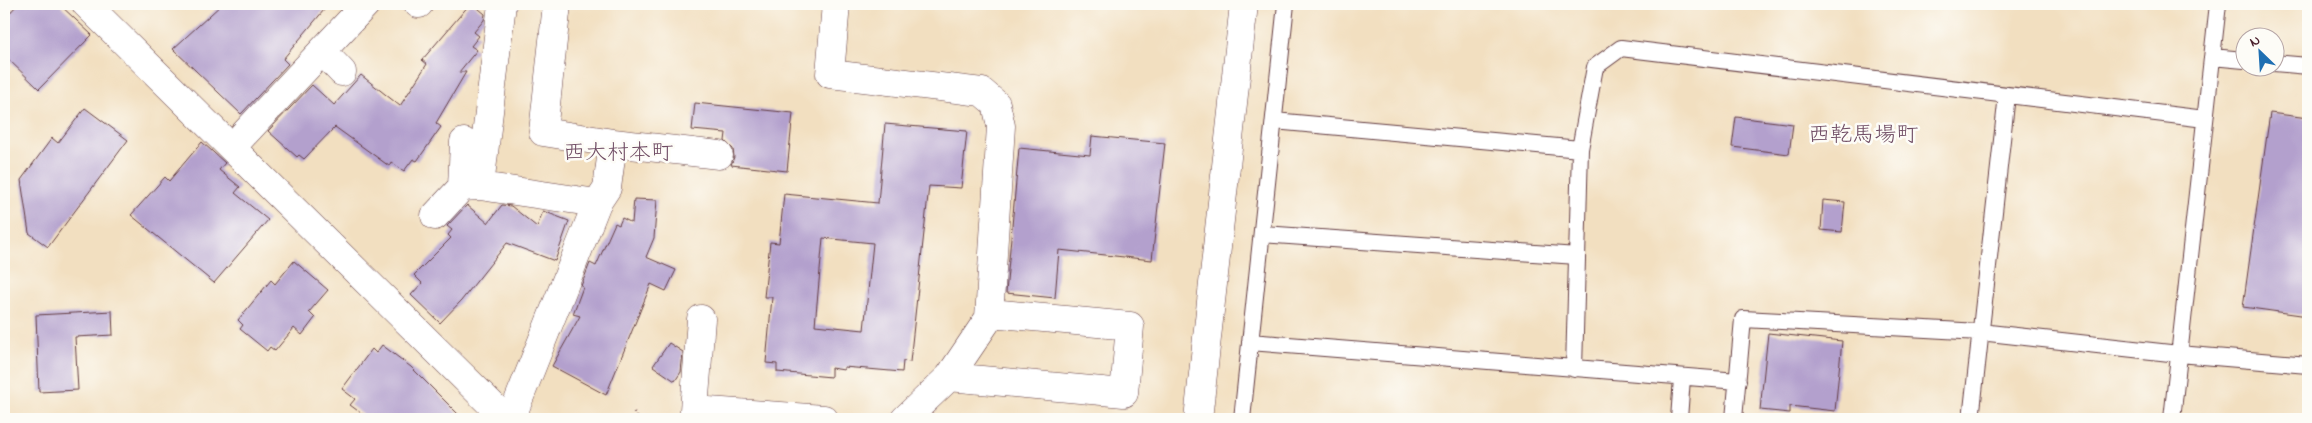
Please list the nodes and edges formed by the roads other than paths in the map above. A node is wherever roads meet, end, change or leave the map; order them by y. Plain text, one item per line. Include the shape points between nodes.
1 (86, 4) edge
2 (366, 4) edge
3 (502, 4) edge
4 (557, 4) edge
5 (836, 4) edge
6 (1244, 4) edge
7 (1286, 4) edge
8 (2218, 4) edge
9 (322, 50) junction
10 (2212, 57) junction
11 (2234, 59) edge
12 (2284, 64) edge
13 (2308, 66) edge
14 (342, 72) dead end
15 (2007, 95) junction
16 (2205, 119) junction
17 (1274, 121) junction
18 (464, 142) dead end
19 (613, 143) junction
20 (232, 147) junction
21 (1580, 149) junction
22 (719, 155) dead end
23 (471, 187) junction
24 (597, 203) junction
25 (435, 216) dead end
26 (1262, 234) junction
27 (1577, 256) junction
28 (990, 313) junction
29 (701, 319) dead end
30 (1980, 332) junction
31 (1250, 342) junction
32 (2179, 354) junction
33 (2308, 365) edge
34 (1574, 370) junction
35 (950, 377) junction
36 (1682, 378) junction
37 (1738, 381) junction
38 (506, 419) edge
39 (511, 419) edge
40 (824, 419) edge
41 (905, 419) edge
42 (1198, 419) edge
43 (1242, 419) edge
44 (1679, 419) edge
45 (1734, 419) edge
46 (1971, 419) edge
47 (2172, 419) edge

1 - 20 street
2 - 9 street
3 - 23 street
4 - 19 street via 543,132
5 - 28 street via 830,74 982,92 996,104 1001,126
6 - 42 street
7 - 17 lane
8 - 10 lane
9 - 14 street
9 - 20 street
10 - 11 lane
10 - 16 lane
12 - 13 lane
15 - 16 lane
15 - 21 lane via 1621,48 1594,67
15 - 30 lane
16 - 32 lane
17 - 21 lane
17 - 26 lane
18 - 23 street
19 - 22 street
19 - 24 street via 607,188
20 - 38 street
21 - 27 lane
23 - 24 street
23 - 25 street
24 - 39 street
26 - 27 lane
26 - 31 lane
27 - 34 lane
28 - 35 street
28 - 35 street via 1130,326 1124,393
29 - 40 street via 694,410
30 - 32 lane
30 - 37 lane via 1743,319
30 - 46 lane
31 - 34 lane
31 - 43 lane
32 - 33 lane
32 - 47 lane
34 - 36 lane
35 - 41 street
36 - 37 lane
36 - 44 lane
37 - 45 lane

